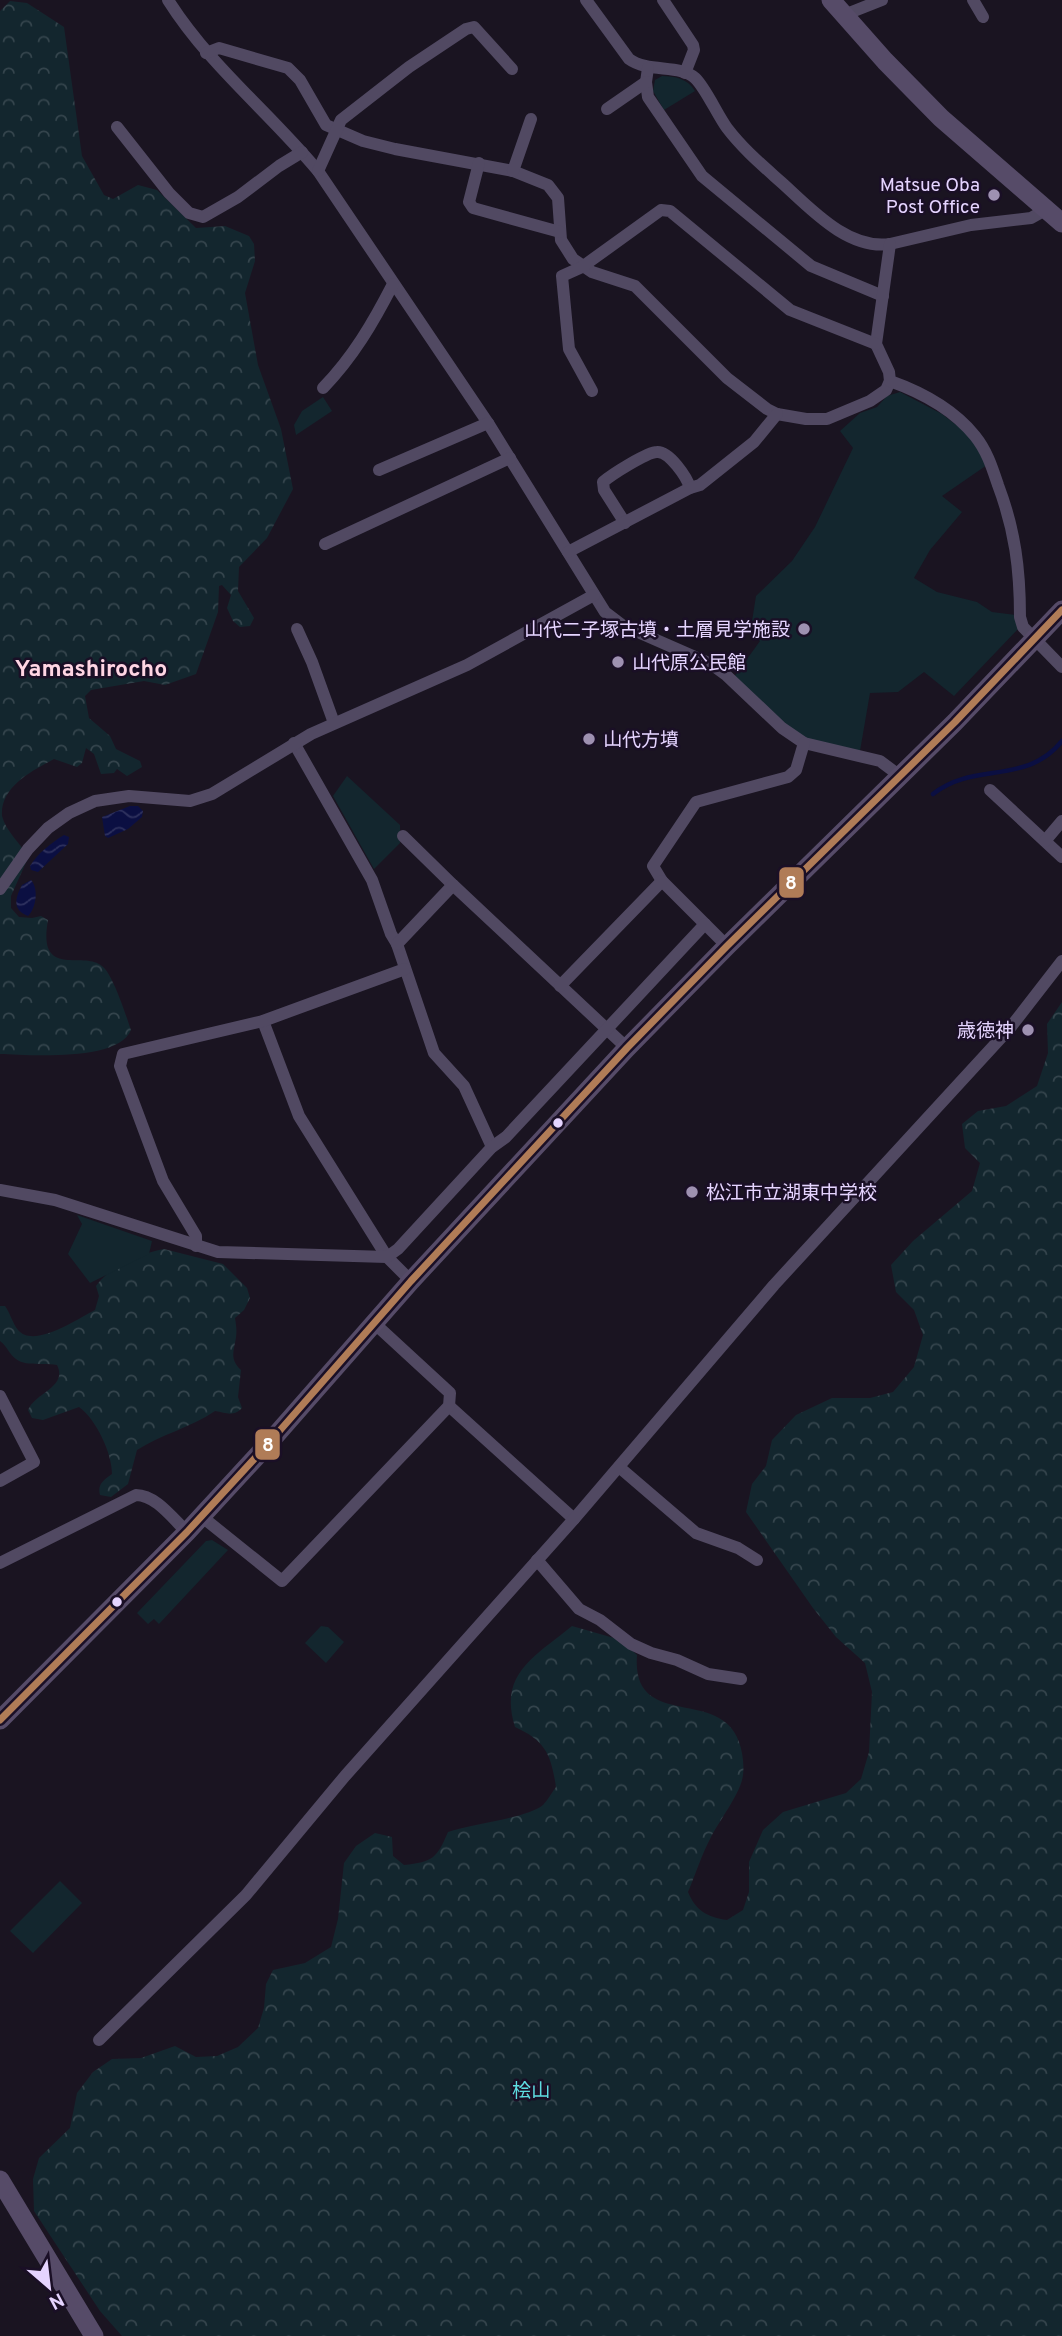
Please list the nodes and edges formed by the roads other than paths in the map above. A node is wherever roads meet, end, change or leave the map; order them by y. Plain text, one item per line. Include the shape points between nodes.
1 (169, 0) edge
2 (586, 0) edge
3 (663, 0) edge
4 (882, 0) edge
5 (973, 0) edge
6 (837, 8) edge
7 (983, 17) dead end
8 (206, 52) junction
9 (648, 68) junction
10 (512, 69) dead end
11 (685, 73) junction
12 (646, 82) junction
13 (607, 109) dead end
14 (531, 118) dead end
15 (117, 127) dead end
16 (336, 130) junction
17 (302, 152) junction
18 (479, 163) junction
19 (318, 171) junction
20 (513, 171) junction
21 (1047, 209) junction
22 (1062, 223) edge
23 (560, 232) junction
24 (890, 244) junction
25 (582, 267) junction
26 (393, 284) junction
27 (883, 296) junction
28 (876, 344) junction
29 (890, 380) junction
30 (323, 388) dead end
31 (592, 391) dead end
32 (777, 414) junction
33 (488, 423) junction
34 (510, 458) junction
35 (379, 470) dead end
36 (690, 488) junction
37 (625, 523) junction
38 (325, 544) dead end
39 (568, 552) junction
40 (594, 595) junction
41 (1062, 610) edge
42 (297, 629) dead end
43 (1035, 639) junction
44 (1062, 667) edge
45 (334, 723) junction
46 (294, 743) junction
47 (804, 743) junction
48 (900, 776) junction
49 (990, 790) dead end
50 (1062, 821) edge
51 (403, 836) dead end
52 (1045, 841) junction
53 (1062, 858) edge
54 (662, 881) junction
55 (453, 885) junction
56 (0, 889) edge
57 (705, 924) junction
58 (397, 944) junction
59 (727, 946) junction
60 (1062, 961) edge
61 (405, 969) junction
62 (560, 986) junction
63 (263, 1021) junction
64 (606, 1028) junction
65 (627, 1048) junction
66 (492, 1147) junction
67 (0, 1191) edge
68 (196, 1246) junction
69 (387, 1257) junction
70 (411, 1281) junction
71 (374, 1323) junction
72 (0, 1396) edge
73 (449, 1406) junction
74 (619, 1467) junction
75 (0, 1481) edge
76 (201, 1516) junction
77 (574, 1519) junction
78 (187, 1532) junction
79 (537, 1560) junction
80 (757, 1560) dead end
81 (0, 1563) edge
82 (741, 1679) dead end
83 (0, 1720) edge
84 (99, 2040) dead end
85 (2, 2189) edge
86 (94, 2336) edge

1 - 8 street
2 - 9 street via 629,60
3 - 11 street via 693,45
4 - 6 street
5 - 7 street
6 - 21 street via 941,118
8 - 16 street via 219,48 288,68 300,80 322,121
8 - 17 street
9 - 11 street
9 - 12 street
10 - 16 street via 474,27 466,29 409,67 341,120
11 - 24 street via 696,79 724,125 753,157 824,220 861,241
12 - 13 street
12 - 27 street via 648,97 702,176 811,266
14 - 20 street
15 - 17 street via 169,193 189,213 203,217
16 - 18 street via 395,149
16 - 19 street
17 - 19 street
18 - 20 street
18 - 23 street via 469,202 473,208
19 - 26 street
20 - 23 street via 552,189 559,203
21 - 22 street
21 - 24 street via 1031,218 971,225
23 - 25 street via 569,255
24 - 27 street
25 - 28 street via 656,213 670,211 790,310
25 - 31 street via 562,276 569,349
25 - 32 street via 635,285 727,378
26 - 30 street via 360,345
26 - 33 street
27 - 28 street
28 - 29 street
29 - 32 street via 886,390 870,401 827,419
29 - 43 street via 942,406 987,453 1018,555 1020,617
32 - 36 street via 740,455
33 - 34 street
33 - 35 street
34 - 38 street
34 - 39 street
36 - 37 street
36 - 37 street via 683,472 664,453 652,453 603,482
37 - 39 street
39 - 40 street
40 - 45 street via 467,665
40 - 47 street via 605,612 622,625 726,674
41 - 43 street
42 - 45 street
43 - 44 street
43 - 48 street
45 - 46 street
46 - 56 street via 212,794 190,802 129,796 69,813 27,849
46 - 58 street via 363,863
47 - 48 street via 880,761
47 - 54 street via 796,770 788,777 696,802 653,866
48 - 59 street
49 - 52 street
50 - 52 street
51 - 55 street
52 - 53 street
54 - 57 street
54 - 62 street
55 - 58 street
55 - 62 street
57 - 59 street
57 - 64 street
58 - 61 street
59 - 65 street
60 - 74 street via 1010,1028 774,1285
61 - 63 street
61 - 66 street via 434,1053 464,1086
62 - 64 street
63 - 68 street via 123,1054 120,1066 163,1181 196,1236
63 - 69 street via 299,1116
64 - 65 street
64 - 66 street
65 - 70 street
66 - 69 street
67 - 68 street via 55,1200
68 - 69 street via 218,1252
69 - 70 street
70 - 71 street
71 - 73 street via 450,1393
71 - 76 street
72 - 75 street via 34,1462
73 - 76 street via 282,1581
73 - 77 street
74 - 77 street
74 - 80 street via 696,1533
76 - 78 street
77 - 79 street
78 - 81 street via 154,1501 136,1495
78 - 83 street
79 - 82 street via 579,1609 631,1644 708,1674
79 - 84 street via 246,1895
85 - 86 street

